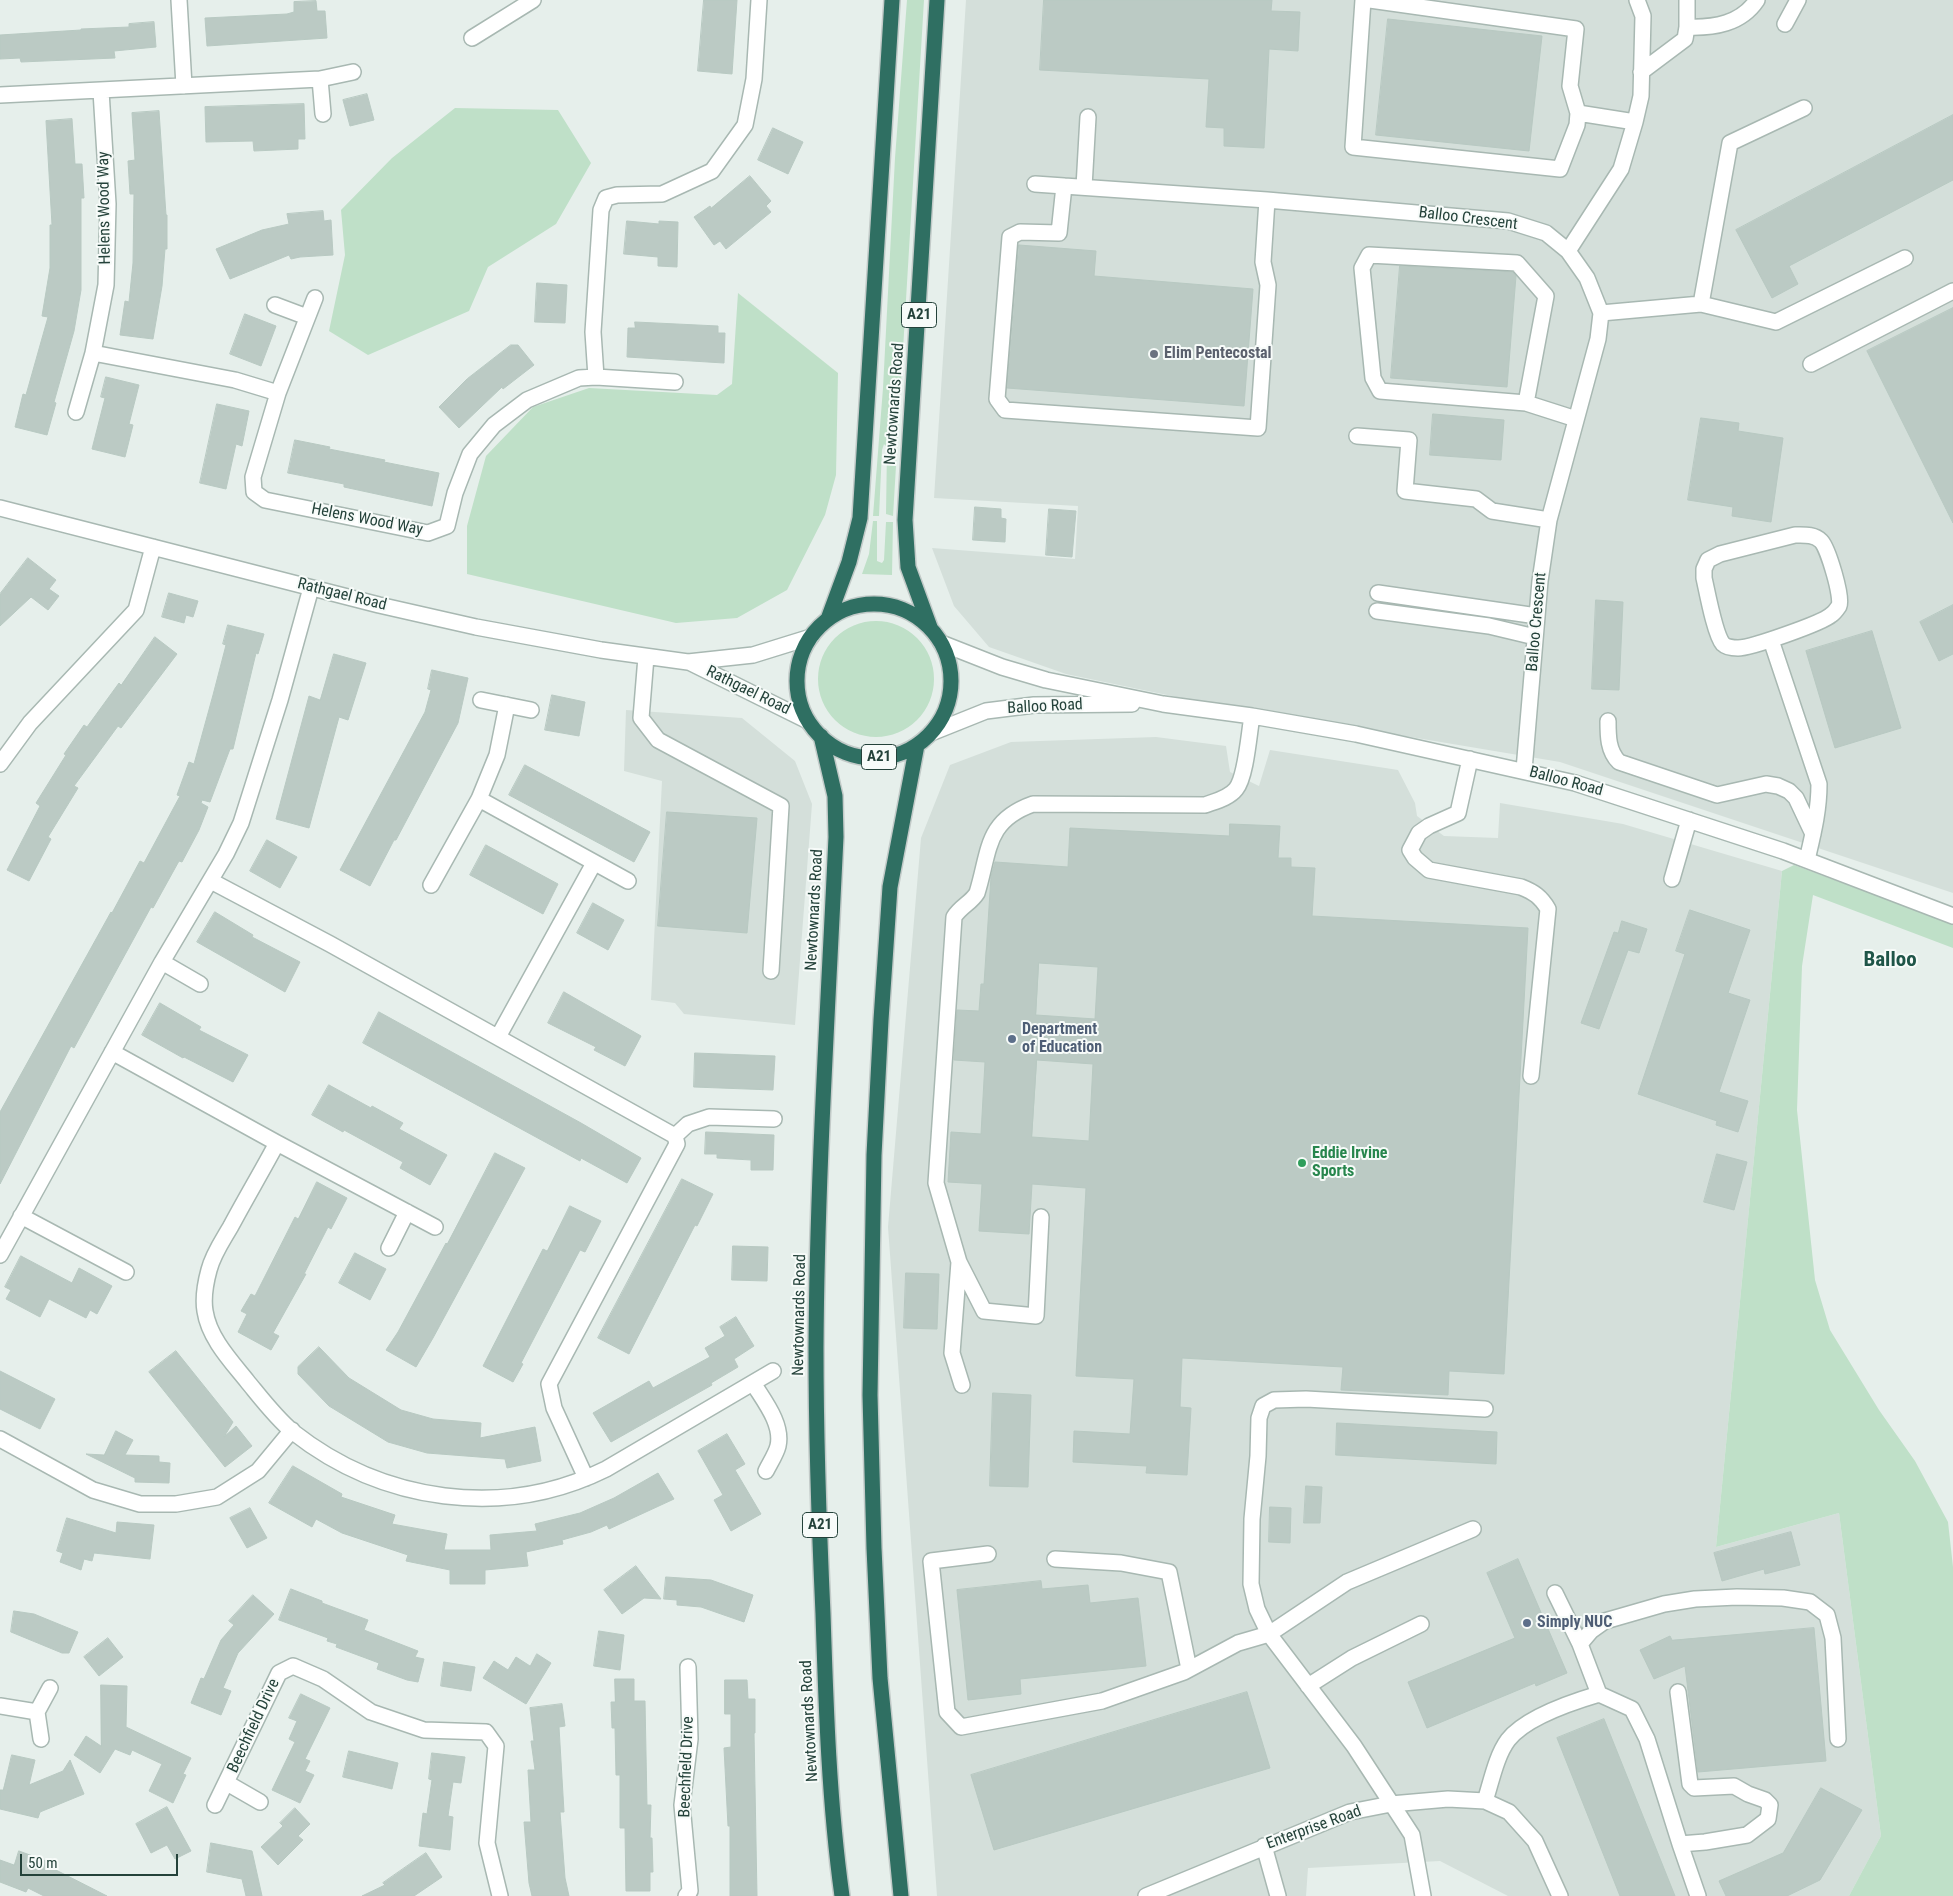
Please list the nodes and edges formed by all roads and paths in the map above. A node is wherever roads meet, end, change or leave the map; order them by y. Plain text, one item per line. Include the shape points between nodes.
1 (179, 0) edge
2 (533, 0) edge
3 (758, 0) edge
4 (892, 0) edge
5 (937, 0) edge
6 (1363, 0) edge
7 (1370, 0) edge
8 (1638, 0) edge
9 (1686, 0) edge
10 (1757, 0) edge
11 (1798, 0) edge
12 (1785, 24) dead end
13 (1687, 27) junction
14 (472, 38) dead end
15 (354, 72) dead end
16 (1642, 72) junction
17 (320, 79) junction
18 (184, 86) junction
19 (101, 91) junction
20 (0, 95) edge
21 (1804, 108) dead end
22 (1578, 112) junction
23 (323, 114) dead end
24 (1088, 118) dead end
25 (1635, 122) junction
26 (1035, 184) dead end
27 (1064, 186) junction
28 (1084, 188) junction
29 (1267, 200) junction
30 (1568, 250) junction
31 (1905, 258) dead end
32 (1953, 291) edge
33 (315, 298) dead end
34 (1701, 304) junction
35 (275, 306) dead end
36 (1601, 313) junction
37 (306, 317) junction
38 (93, 353) junction
39 (1811, 364) dead end
40 (596, 377) junction
41 (675, 382) dead end
42 (278, 393) junction
43 (1526, 403) junction
44 (76, 412) dead end
45 (1576, 419) junction
46 (1357, 436) dead end
47 (0, 508) edge
48 (1549, 520) junction
49 (153, 547) junction
50 (311, 588) junction
51 (1378, 593) dead end
52 (1378, 611) dead end
53 (1537, 616) junction
54 (828, 619) junction
55 (930, 627) junction
56 (811, 637) junction
57 (1536, 637) junction
58 (1771, 640) junction
59 (941, 643) junction
60 (646, 657) junction
61 (688, 662) junction
62 (481, 700) dead end
63 (1163, 704) junction
64 (507, 705) junction
65 (531, 710) dead end
66 (1252, 716) junction
67 (808, 721) junction
68 (1608, 721) dead end
69 (931, 733) junction
70 (821, 736) junction
71 (917, 745) junction
72 (1470, 759) junction
73 (0, 764) edge
74 (1524, 770) junction
75 (479, 799) junction
76 (1689, 820) junction
77 (1813, 834) junction
78 (1807, 860) junction
79 (594, 862) junction
80 (1672, 879) dead end
81 (211, 881) junction
82 (628, 881) dead end
83 (431, 885) dead end
84 (1953, 916) edge
85 (162, 962) junction
86 (771, 972) dead end
87 (200, 984) dead end
88 (498, 1037) junction
89 (112, 1052) junction
90 (1531, 1076) dead end
91 (774, 1119) dead end
92 (675, 1136) junction
93 (277, 1143) junction
94 (407, 1212) junction
95 (21, 1216) junction
96 (1040, 1217) dead end
97 (435, 1227) dead end
98 (389, 1248) dead end
99 (0, 1255) edge
100 (959, 1262) junction
101 (126, 1272) dead end
102 (773, 1371) dead end
103 (753, 1383) junction
104 (962, 1385) dead end
105 (1485, 1409) dead end
106 (292, 1430) junction
107 (0, 1439) edge
108 (766, 1472) dead end
109 (586, 1478) junction
110 (1473, 1528) dead end
111 (988, 1554) dead end
112 (1055, 1559) dead end
113 (1555, 1593) dead end
114 (1420, 1624) dead end
115 (1269, 1634) junction
116 (1580, 1644) junction
117 (688, 1667) dead end
118 (1189, 1669) junction
119 (1308, 1686) junction
120 (50, 1688) dead end
121 (1678, 1692) dead end
122 (1599, 1694) junction
123 (0, 1706) edge
124 (38, 1712) junction
125 (41, 1739) dead end
126 (1838, 1739) dead end
127 (227, 1783) junction
128 (1485, 1801) junction
129 (260, 1802) dead end
130 (1391, 1804) junction
131 (215, 1805) dead end
132 (1680, 1844) junction
133 (1264, 1846) junction
134 (500, 1896) edge
135 (686, 1896) edge
136 (842, 1896) edge
137 (901, 1896) edge
138 (1146, 1896) edge
139 (1278, 1896) edge
140 (1423, 1896) edge
141 (1560, 1896) edge
142 (1698, 1896) edge

1 - 18 street
2 - 14 street
3 - 40 street via 754,79 746,125 712,171 662,194 606,198 601,210 593,332
4 - 54 highway, Newtownards Road / A21 via 860,518 849,562
5 - 55 highway, Newtownards Road / A21 via 906,520 908,567
6 - 22 street via 1353,146 1560,169 1577,125
7 - 22 street via 1576,28 1570,86
8 - 16 street via 1643,16
9 - 13 street
10 - 13 street via 1749,12 1724,24
11 - 12 street
13 - 16 street via 1685,39
15 - 17 street
16 - 25 street
17 - 18 street
17 - 23 street
18 - 19 street
19 - 20 street
19 - 38 street, Helens Wood Way via 108,204 106,285
21 - 34 street via 1730,143
22 - 25 street
24 - 28 street
25 - 30 street via 1621,169
26 - 27 street, Balloo Crescent
27 - 28 street, Balloo Crescent
27 - 29 street via 1059,233 1020,232 1010,237 997,399 1005,410 1258,428 1268,285 1263,262
28 - 29 street, Balloo Crescent
29 - 30 street, Balloo Crescent via 1508,221 1546,233
30 - 36 street, Balloo Crescent via 1587,278
31 - 34 street via 1776,322
32 - 39 street
33 - 37 street, Helens Wood Way
34 - 36 street
35 - 37 street
36 - 45 street, Balloo Crescent via 1598,339
37 - 42 street, Helens Wood Way
38 - 42 street via 235,380
38 - 44 street, Helens Wood Way
40 - 41 street, Helens Wood Way
40 - 42 street, Helens Wood Way via 579,378 527,400 494,425 470,454 447,526 428,533 264,500 254,492 253,477
43 - 43 street via 1380,391 1373,378 1362,268 1368,255 1517,263 1546,296
43 - 45 street
45 - 48 street, Balloo Crescent
46 - 48 street via 1409,440 1405,491 1476,499 1492,511
47 - 49 street, Rathgael Road
48 - 53 street, Balloo Crescent
49 - 50 street, Rathgael Road
49 - 73 street via 136,610 30,722
50 - 60 street, Rathgael Road via 476,627
50 - 81 street via 241,823
51 - 53 street
52 - 57 street via 1489,626
53 - 57 street, Balloo Crescent
54 - 55 highway, A21 via 847,609 869,604 905,611
54 - 56 highway, A21
55 - 59 highway, A21
56 - 61 street, Rathgael Road via 752,655
56 - 67 highway, A21 via 800,659 797,684 800,703
57 - 74 street, Balloo Crescent
58 - 58 street via 1738,648 1723,644 1704,569 1708,560 1720,554 1795,535 1815,537 1826,550 1840,600 1838,607 1830,616
58 - 77 street via 1819,784 1819,805
59 - 63 street, Balloo Road via 1046,680
59 - 69 highway, A21 via 949,662 951,682 942,718
60 - 61 street, Rathgael Road
60 - 86 street via 641,718 658,740 781,806
61 - 67 street, Rathgael Road
62 - 64 street
63 - 66 street, Balloo Road
63 - 69 street, Balloo Road via 1034,705 986,711
64 - 65 street
64 - 75 street via 498,755
66 - 72 street, Balloo Road
66 - 100 street via 1242,781 1222,800 1205,805 1033,804 1007,817 996,829 977,893 958,911 952,924 936,1183
67 - 70 highway, A21
68 - 77 street via 1608,739 1614,758 1619,762 1717,795 1766,784 1778,786 1796,798
69 - 71 highway, A21
70 - 71 highway, A21 via 842,751 867,758 893,755
70 - 136 highway, Newtownards Road / A21 via 835,796 836,837 820,1153 816,1349 826,1692 835,1846
71 - 137 highway, A21 via 890,896 875,1145 871,1375 880,1678
72 - 74 street, Balloo Road
72 - 90 street via 1458,813 1419,833 1410,850 1429,870 1521,887 1535,893 1548,909
74 - 76 street, Balloo Road
75 - 79 street
75 - 83 street
76 - 78 street, Balloo Road
76 - 80 street
77 - 78 street
78 - 84 street, Balloo Road
79 - 82 street
79 - 88 street
81 - 85 street
81 - 88 street
85 - 87 street
85 - 89 street
88 - 92 street
89 - 93 street
89 - 95 street
91 - 92 street via 710,1117 688,1124
92 - 109 street via 677,1144 550,1384 554,1408
93 - 94 street
93 - 106 street via 209,1269 205,1310 210,1329 224,1351 256,1393
94 - 97 street
94 - 98 street
95 - 99 street
95 - 101 street
96 - 100 street via 1036,1316 984,1311
100 - 104 street via 952,1353
102 - 103 street
103 - 108 street via 775,1420 778,1433 778,1446
103 - 109 street
105 - 115 street via 1306,1399 1274,1400 1263,1406 1259,1418 1250,1584
106 - 107 street via 258,1471 217,1497 176,1504 140,1504 93,1490
106 - 109 street via 325,1454 365,1475 416,1492 468,1500 527,1495
110 - 115 street via 1347,1582
111 - 118 street via 932,1562 947,1712 961,1727 1102,1701
112 - 118 street via 1120,1563 1169,1572
113 - 116 street
114 - 119 street via 1352,1658
115 - 118 street via 1238,1643
115 - 119 street
116 - 122 street
116 - 126 street via 1605,1621 1695,1598 1783,1598 1810,1602 1827,1615 1833,1638
117 - 135 street, Beechfield Drive via 690,1739 682,1806 690,1891
119 - 130 street via 1354,1746
120 - 124 street
121 - 132 street via 1690,1784 1694,1788 1734,1786 1770,1805 1768,1819 1747,1835
122 - 128 street via 1533,1719 1508,1740 1495,1767
122 - 132 street via 1632,1709 1647,1739
123 - 124 street
124 - 125 street
127 - 129 street, Beechfield Drive
127 - 131 street, Beechfield Drive
127 - 134 street, Beechfield Drive via 279,1673 292,1666 323,1679 371,1712 424,1730 486,1732 496,1746 487,1843
128 - 130 street, Enterprise Road via 1448,1799
128 - 141 street, Enterprise Road via 1510,1812 1535,1841
130 - 133 street, Enterprise Road via 1350,1812
130 - 140 street via 1412,1835
132 - 142 street
133 - 138 street, Enterprise Road
133 - 139 street

